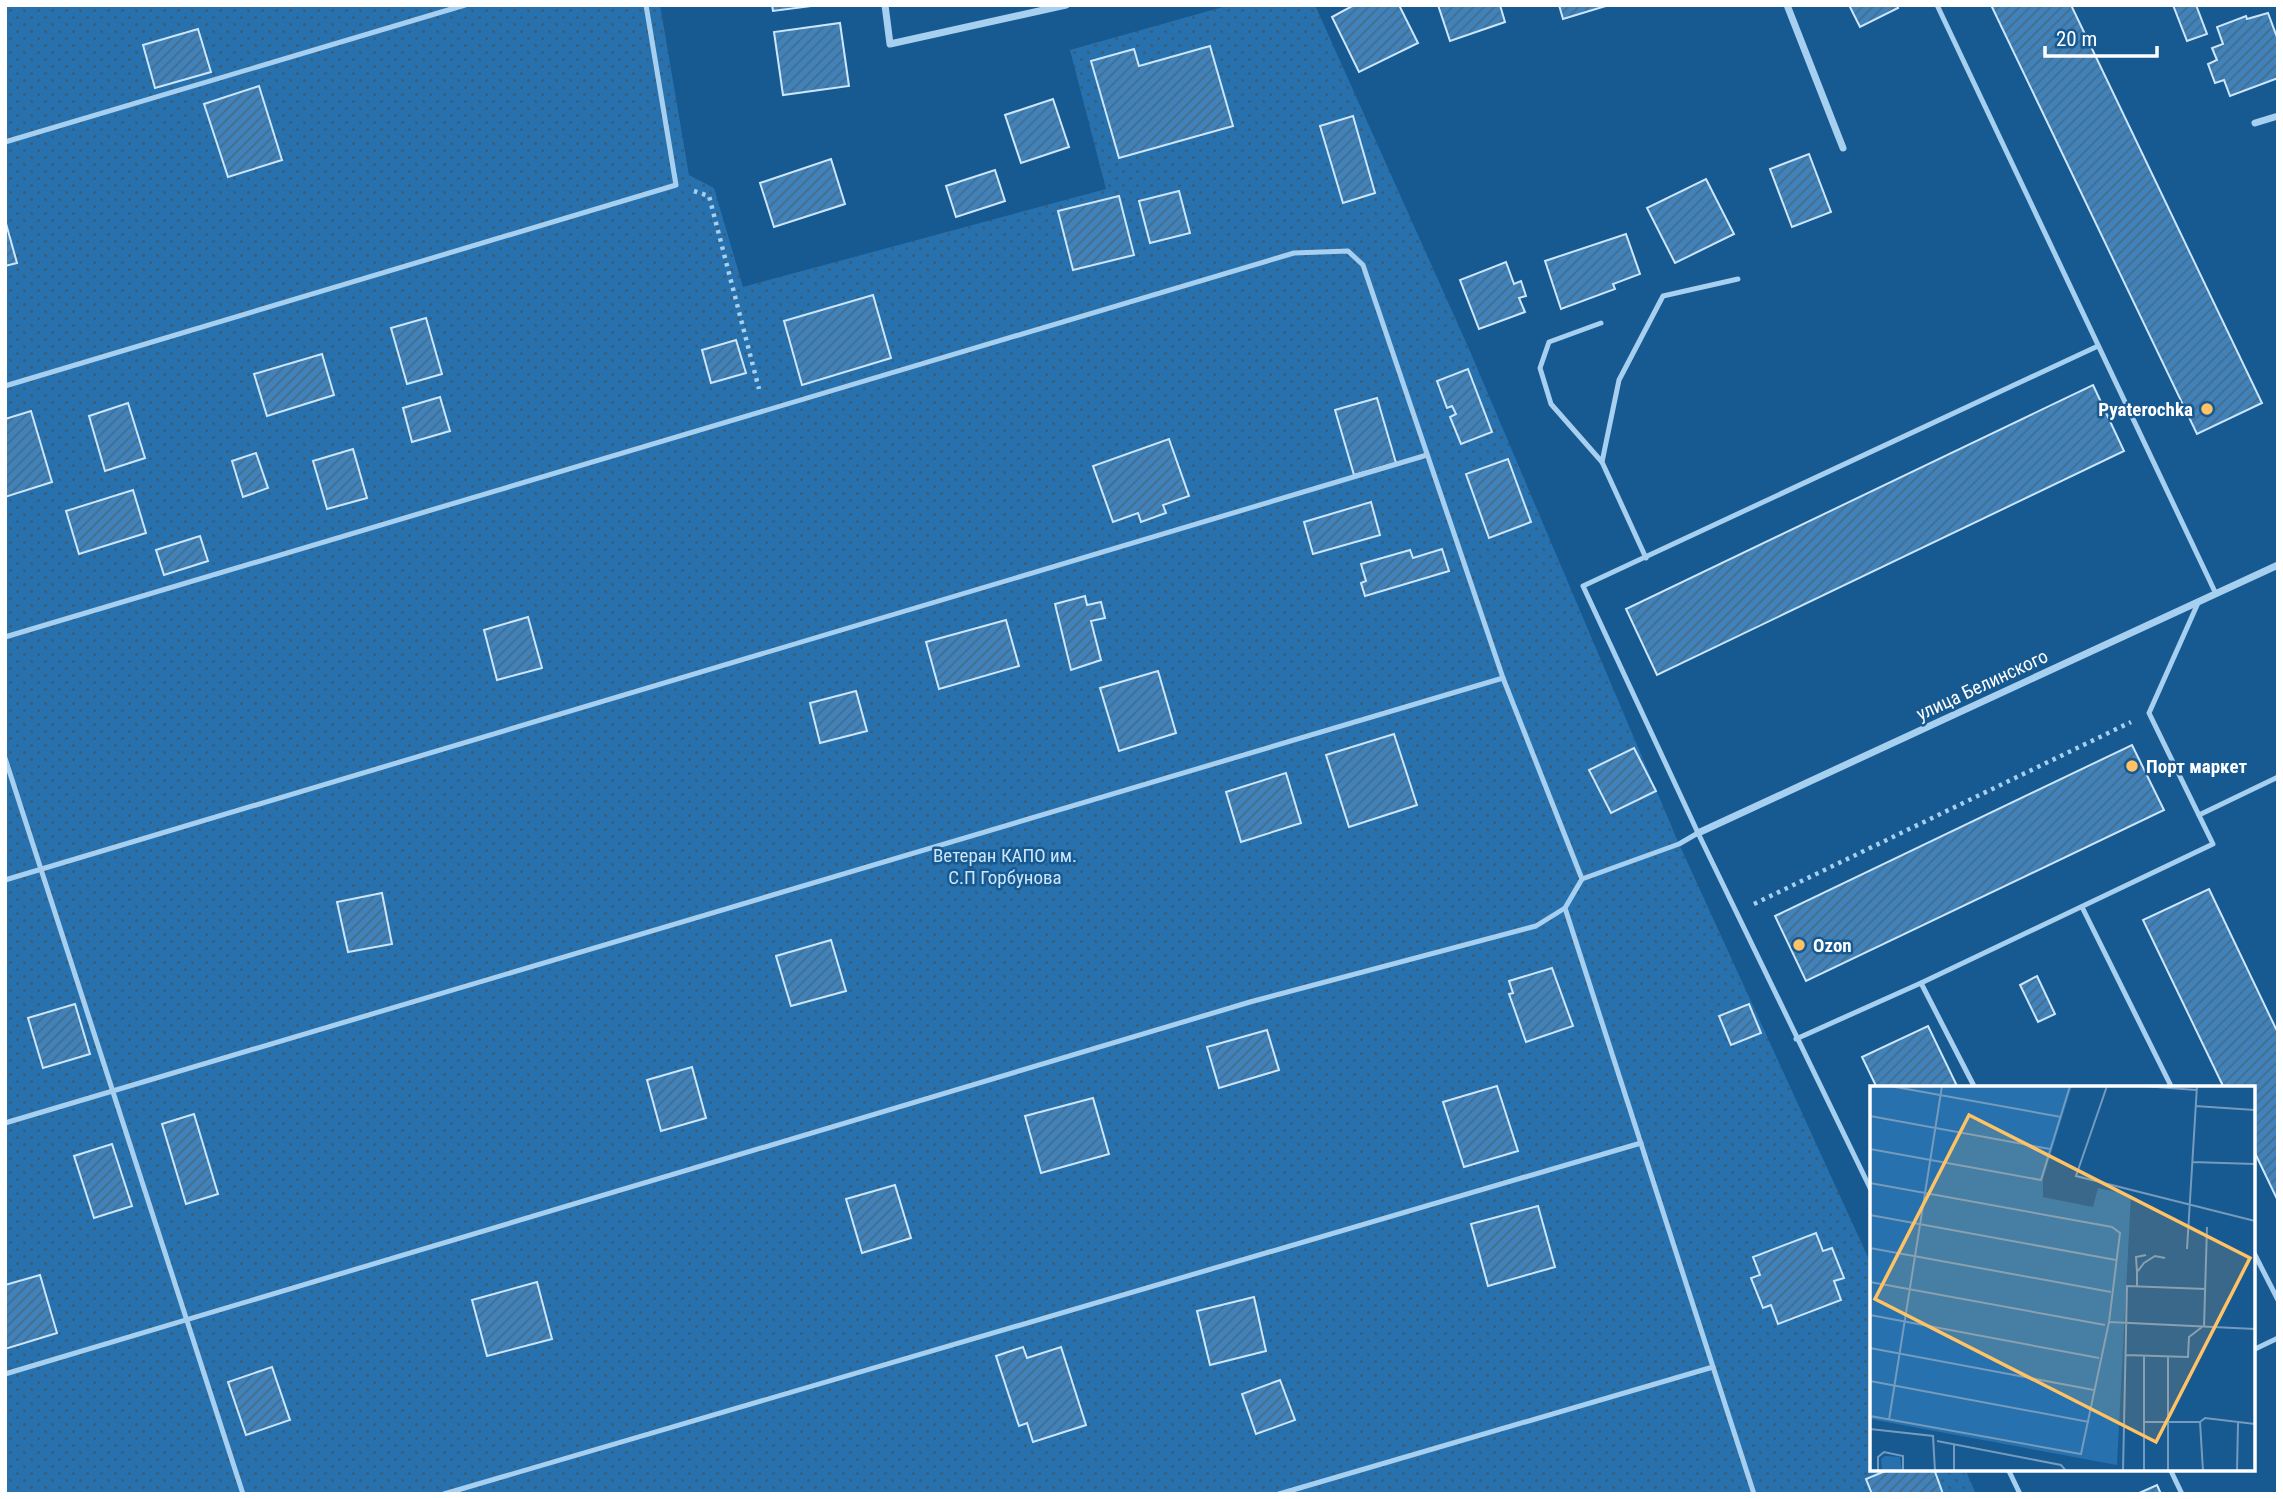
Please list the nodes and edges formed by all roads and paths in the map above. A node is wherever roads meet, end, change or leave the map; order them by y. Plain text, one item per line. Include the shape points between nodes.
1 (465, 5) edge
2 (646, 5) edge
3 (885, 5) edge
4 (1066, 5) edge
5 (1787, 5) edge
6 (1937, 5) edge
7 (2278, 116) edge
8 (2255, 123) dead end
9 (5, 142) edge
10 (1843, 148) dead end
11 (676, 185) junction
12 (1738, 279) dead end
13 (1601, 323) dead end
14 (2098, 346) junction
15 (5, 386) edge
16 (765, 411) junction
17 (1427, 455) junction
18 (1602, 462) junction
19 (1646, 558) junction
20 (2278, 565) edge
21 (2216, 594) junction
22 (2198, 603) junction
23 (5, 637) edge
24 (1503, 678) junction
25 (2149, 713) junction
26 (5, 758) edge
27 (2278, 777) edge
28 (2199, 815) junction
29 (1698, 833) junction
30 (41, 869) junction
31 (5, 880) edge
32 (1582, 880) junction
33 (2082, 907) junction
34 (1565, 908) junction
35 (1738, 912) junction
36 (1921, 983) junction
37 (1796, 1038) junction
38 (1974, 1086) edge
39 (2171, 1086) edge
40 (113, 1091) junction
41 (5, 1124) edge
42 (1641, 1143) junction
43 (1870, 1188) edge
44 (2255, 1255) edge
45 (2278, 1300) edge
46 (187, 1320) junction
47 (2278, 1338) edge
48 (2255, 1349) edge
49 (1713, 1367) junction
50 (5, 1374) edge
51 (2009, 1471) edge
52 (2171, 1471) edge
53 (243, 1494) edge
54 (444, 1494) edge
55 (1279, 1494) edge
56 (1754, 1494) edge
57 (2020, 1494) edge
58 (2182, 1494) edge

1 - 9 lane
2 - 11 lane
3 - 4 street via 890,44
5 - 10 street
6 - 14 lane
7 - 8 street
11 - 15 lane
11 - 16 path via 709,196
12 - 18 lane via 1663,296 1619,380
13 - 18 lane via 1549,342 1541,368 1551,404
14 - 19 lane
14 - 21 lane
16 - 17 lane via 1294,253 1348,251 1363,265
16 - 23 lane
17 - 24 lane
17 - 30 lane
18 - 19 lane
19 - 29 lane via 1583,586
20 - 21 street, улица Белинского
21 - 22 street, улица Белинского
22 - 25 lane
22 - 29 street, улица Белинского
24 - 32 lane
24 - 40 lane
25 - 28 lane
25 - 35 path
26 - 30 lane
27 - 28 lane
28 - 33 lane via 2213,844
29 - 32 lane
29 - 35 lane
30 - 31 lane
30 - 40 lane
32 - 34 lane
33 - 36 lane
33 - 39 lane
34 - 42 lane
34 - 46 lane via 1536,926 1250,1002
35 - 37 lane
36 - 37 lane
36 - 38 lane
37 - 43 lane
40 - 41 lane
40 - 46 lane
42 - 49 lane
42 - 54 lane
44 - 45 lane
46 - 50 lane
46 - 53 lane
47 - 48 lane
49 - 55 lane
49 - 56 lane
51 - 57 lane
52 - 58 lane

